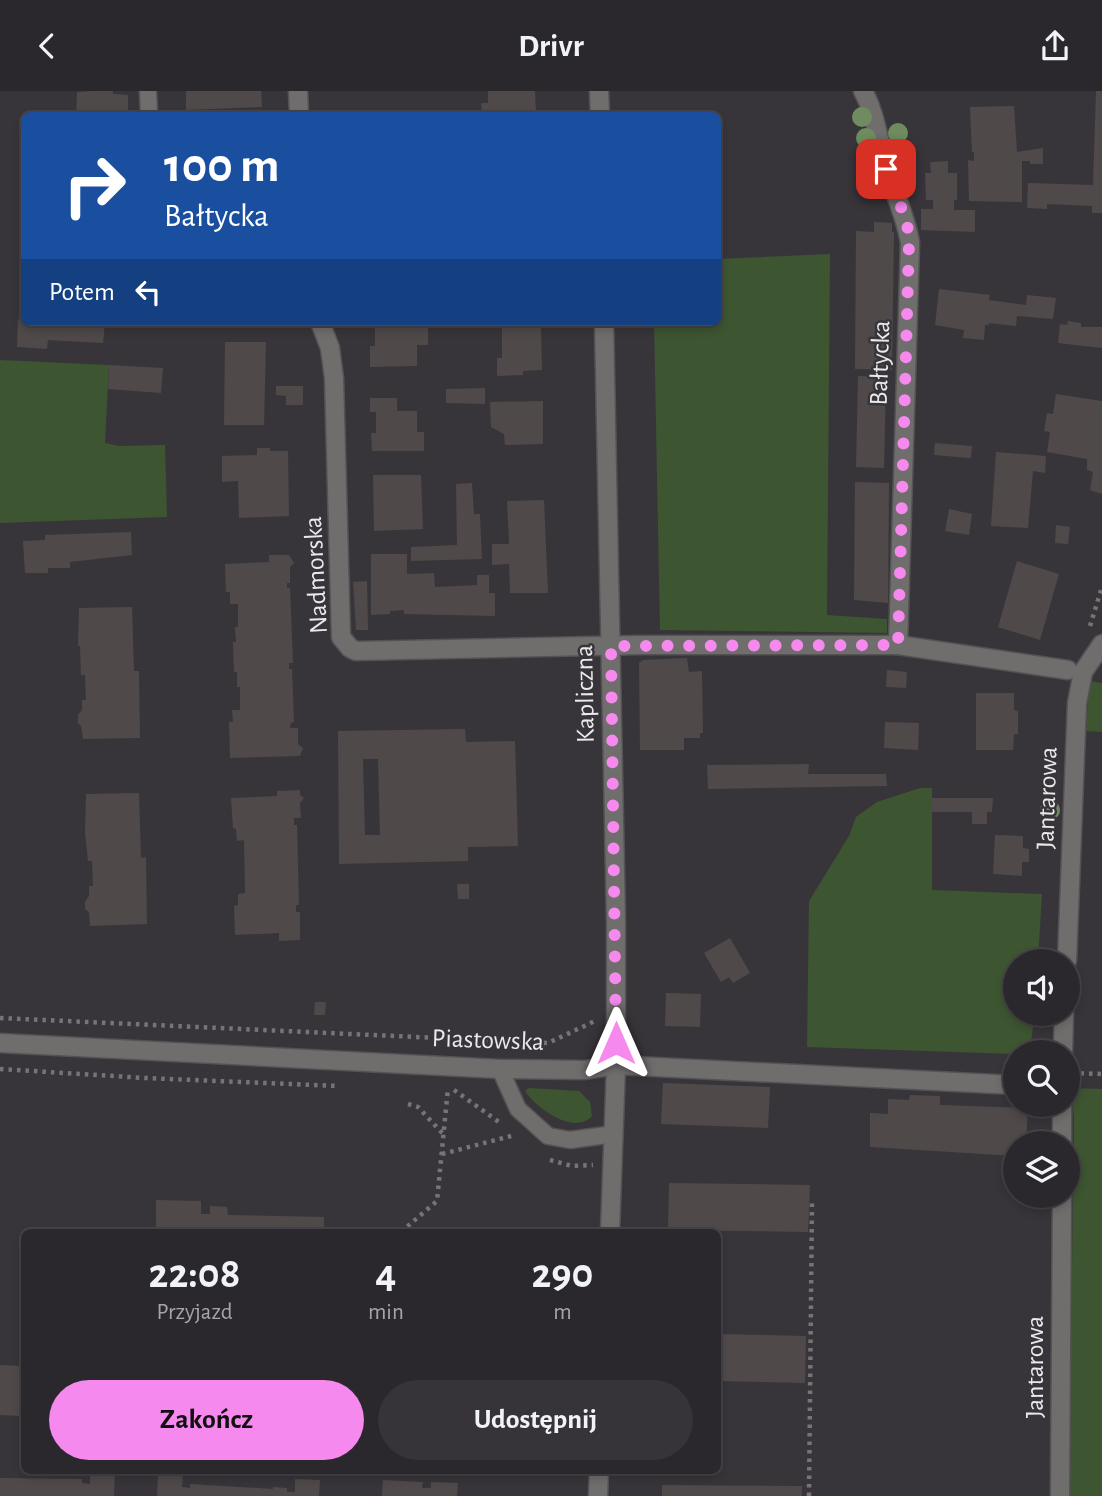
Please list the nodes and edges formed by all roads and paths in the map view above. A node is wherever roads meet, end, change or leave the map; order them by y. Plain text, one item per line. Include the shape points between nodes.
1 (148, 91) edge
2 (299, 91) edge
3 (599, 91) edge
4 (863, 91) edge
5 (149, 112) edge
6 (299, 112) edge
7 (600, 112) edge
8 (322, 326) edge
9 (604, 326) edge
10 (1102, 644) edge
11 (898, 645) junction
12 (611, 646) junction
13 (1068, 670) dead end
14 (1067, 949) edge
15 (0, 1018) edge
16 (592, 1021) dead end
17 (0, 1043) edge
18 (616, 1065) junction
19 (0, 1069) edge
20 (500, 1069) junction
21 (1080, 1073) edge
22 (1102, 1074) edge
23 (1003, 1084) edge
24 (340, 1086) dead end
25 (440, 1086) dead end
26 (448, 1087) junction
27 (408, 1104) dead end
28 (444, 1135) junction
29 (614, 1135) junction
30 (442, 1154) junction
31 (548, 1160) dead end
32 (612, 1165) junction
33 (812, 1203) dead end
34 (1062, 1208) edge
35 (404, 1229) edge
36 (610, 1229) edge
37 (599, 1474) edge
38 (598, 1496) edge
39 (809, 1496) edge
40 (1060, 1496) edge

1 - 5 lane
2 - 6 street
3 - 7 street
4 - 11 street, Bałtycka via 875,116 909,243
8 - 12 street, Nadmorska via 334,378 341,637 345,643 356,651
9 - 12 street, Kapliczna
10 - 14 street, Jantarowa via 1083,672 1077,703
11 - 12 street
11 - 13 street
12 - 18 street, Kapliczna
15 - 16 path via 548,1043
17 - 20 street, Piastowska
18 - 20 street, Piastowska via 585,1070
18 - 23 street, Piastowska
18 - 29 street, Kapliczna
19 - 24 path
20 - 29 lane via 518,1109 548,1136 570,1140
21 - 22 path
25 - 26 path
26 - 28 path
26 - 30 path via 515,1135
27 - 28 path via 418,1107
28 - 30 path
29 - 32 street, Kapliczna
30 - 35 path via 437,1201
31 - 32 path via 572,1166
32 - 36 street, Kapliczna
33 - 39 path
34 - 40 street, Jantarowa
37 - 38 street

